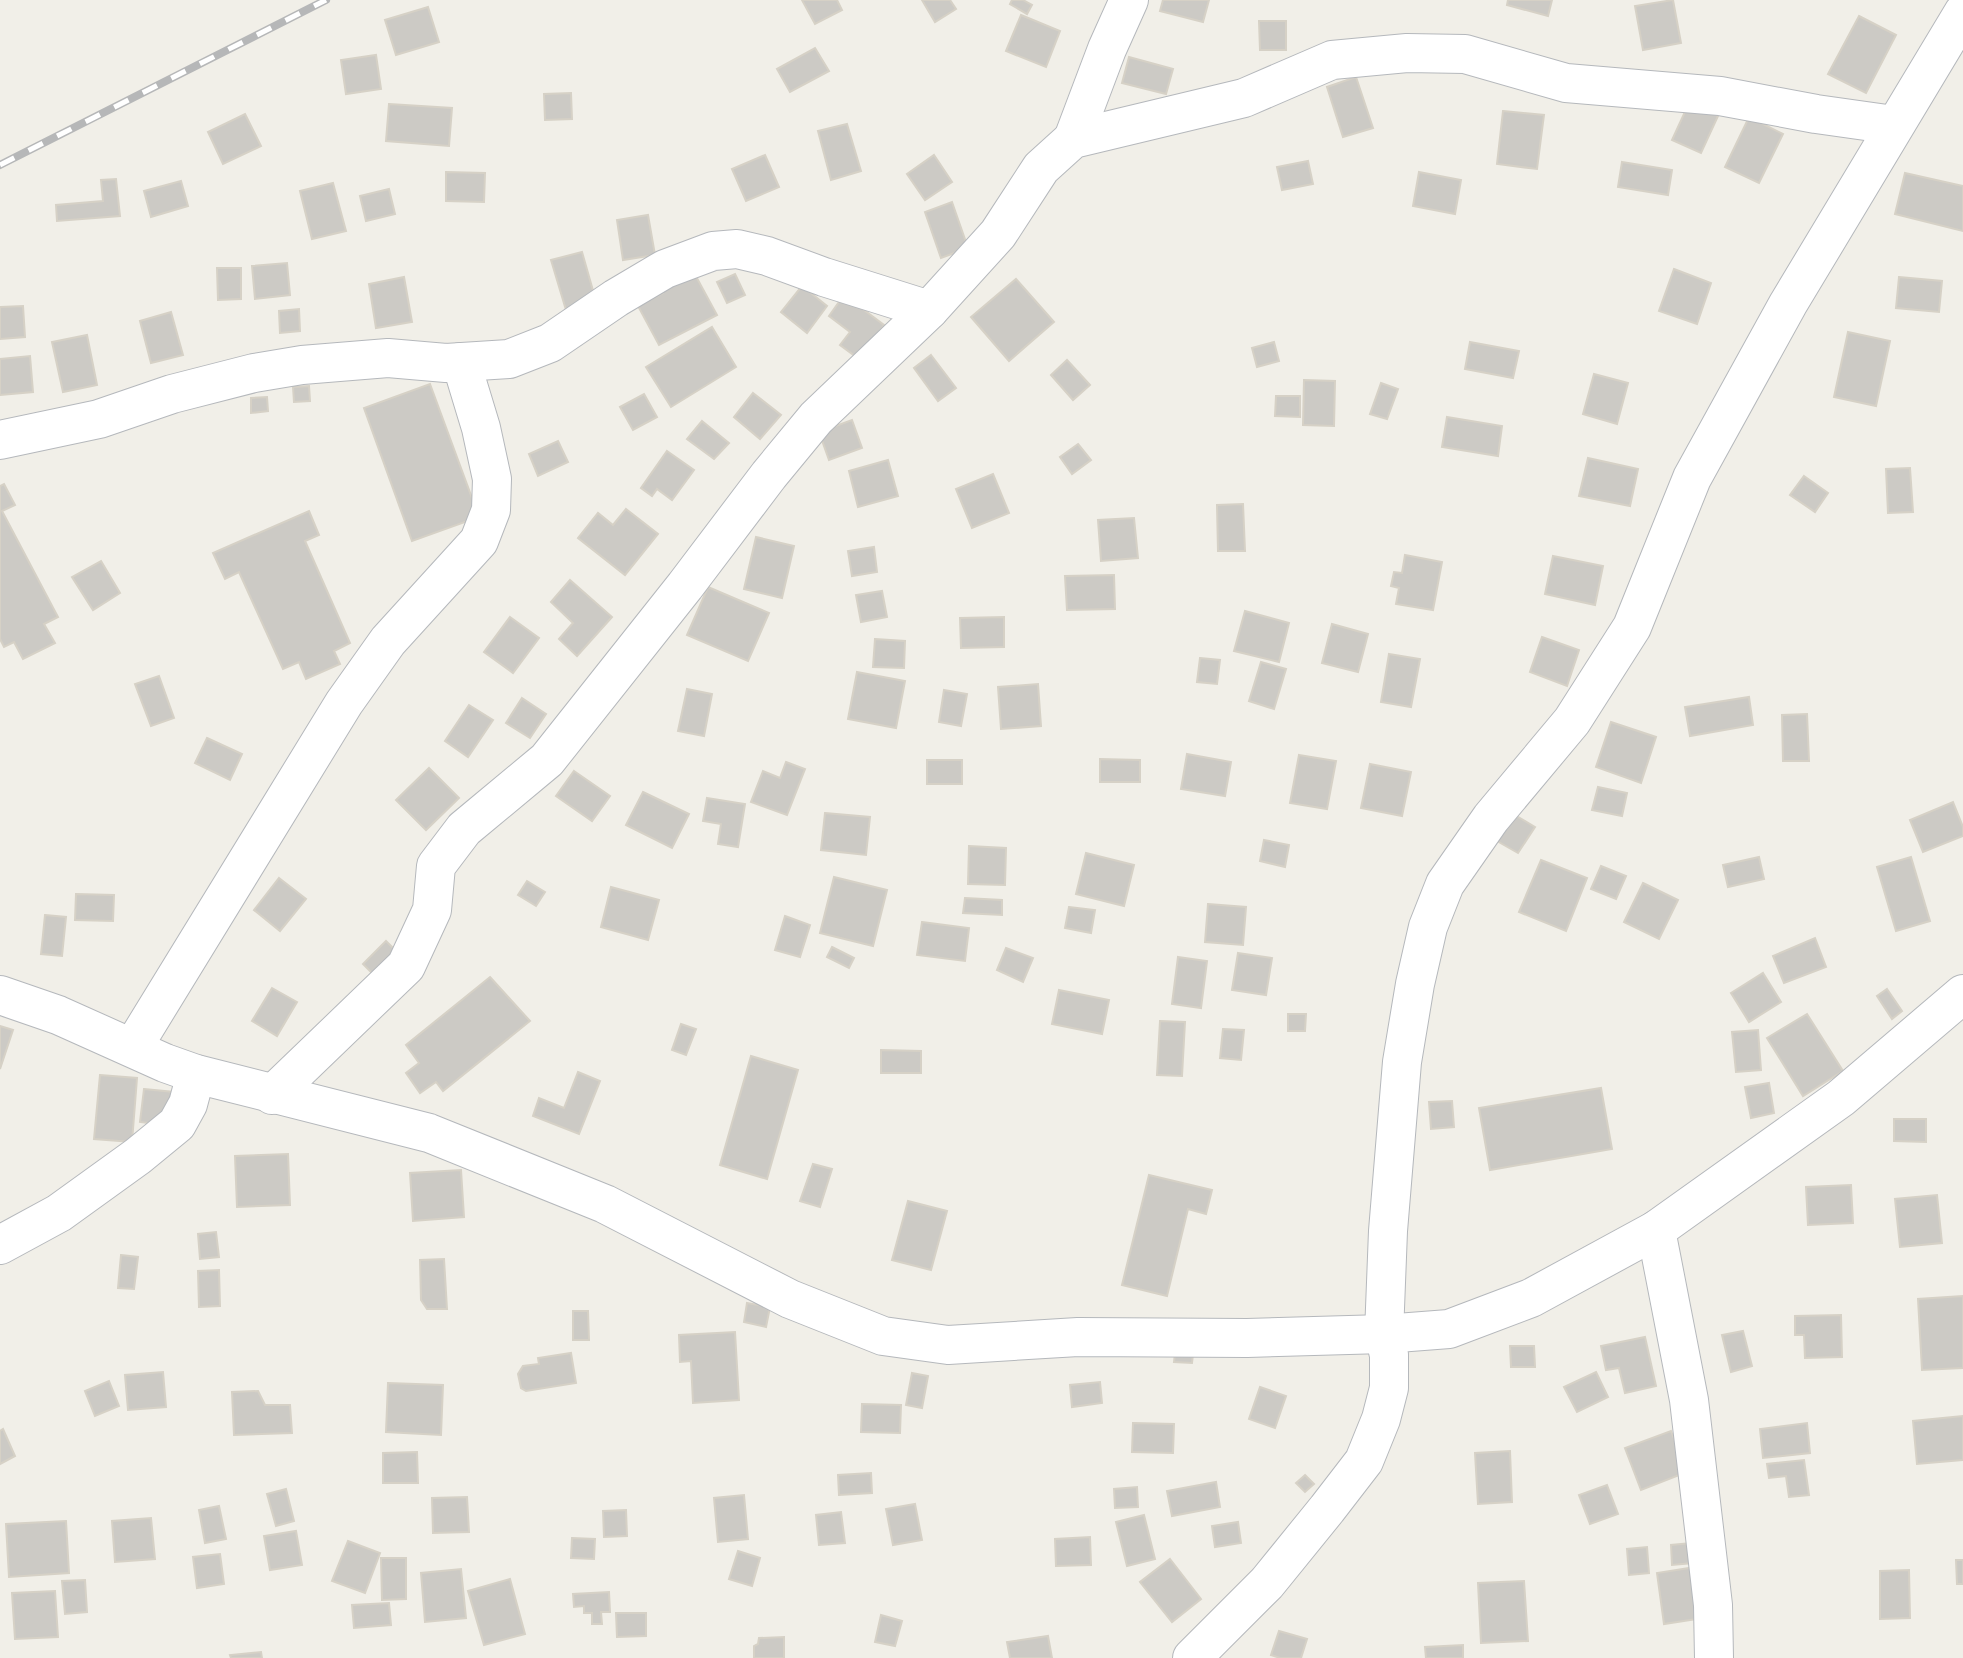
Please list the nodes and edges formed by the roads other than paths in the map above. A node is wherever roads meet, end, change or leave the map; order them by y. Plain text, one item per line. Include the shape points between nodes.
1 (1129, 0) edge
2 (1963, 13) edge
3 (1894, 125) junction
4 (1073, 139) junction
5 (929, 310) junction
6 (461, 362) junction
7 (0, 440) edge
8 (1963, 994) edge
9 (0, 995) edge
10 (133, 1046) junction
11 (196, 1074) junction
12 (272, 1095) junction
13 (1656, 1230) junction
14 (0, 1245) edge
15 (1384, 1334) junction
16 (1192, 1658) edge
17 (1714, 1658) edge

1 - 4 street
2 - 3 street
3 - 4 street via 1720,96 1566,83 1465,54 1407,53 1332,60 1244,98
3 - 15 street via 1692,478 1633,627 1572,721 1491,818 1445,884 1428,927 1402,1062
4 - 5 street via 1041,168 999,234
5 - 6 street via 767,256 737,249 713,251 665,269 550,344 509,359
5 - 12 street via 816,418 547,760 464,829 436,866 432,910 406,966
6 - 7 street via 388,358 254,373 99,419
6 - 10 street via 492,479 491,510 479,541 388,641 344,703
8 - 13 street via 1841,1098
9 - 10 street
10 - 11 street
11 - 12 street
11 - 14 street via 177,1124 59,1213
12 - 15 street via 429,1133 605,1204 790,1299 883,1336 948,1345 1078,1337
13 - 15 street via 1531,1298 1449,1329
13 - 17 street via 1689,1400 1713,1605
15 - 16 street via 1389,1388 1364,1461 1268,1583

